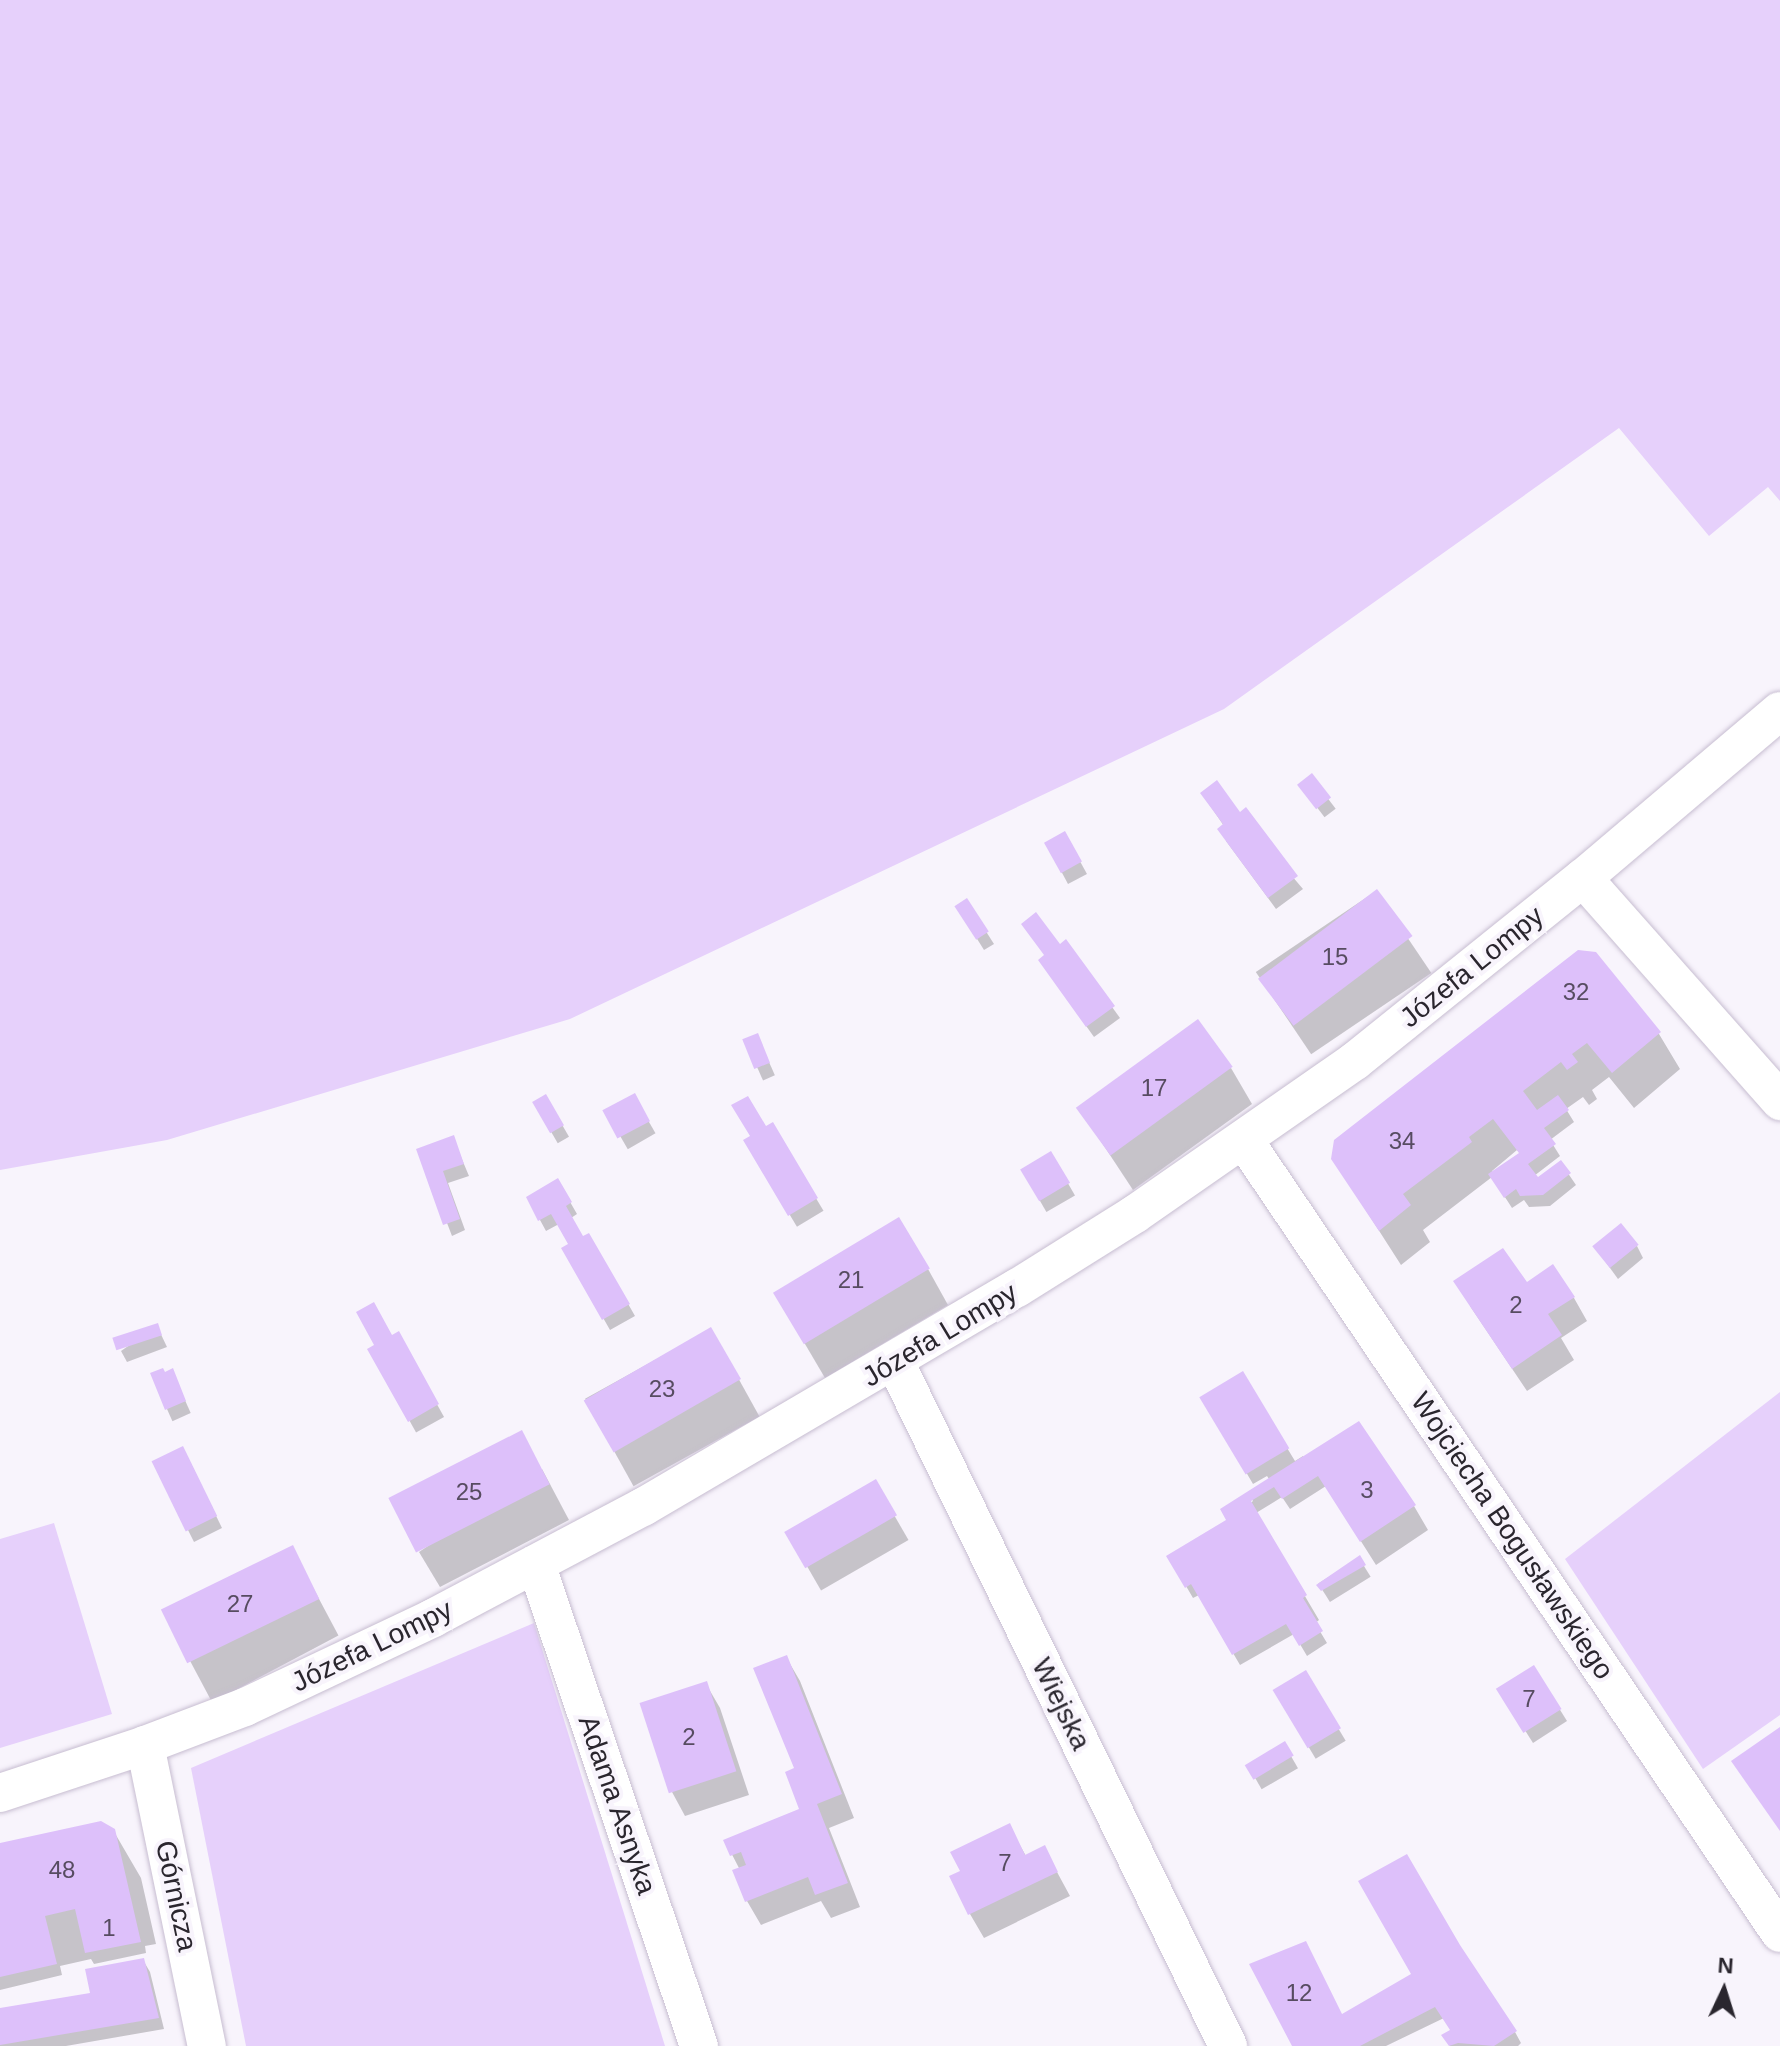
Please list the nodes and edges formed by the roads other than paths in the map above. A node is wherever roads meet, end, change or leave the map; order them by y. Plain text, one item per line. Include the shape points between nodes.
1 (1780, 711) edge
2 (1583, 878) junction
3 (1780, 1101) edge
4 (1244, 1140) junction
5 (895, 1362) junction
6 (536, 1564) junction
7 (145, 1745) junction
8 (0, 1793) edge
9 (1780, 1933) edge
10 (207, 2046) edge
11 (699, 2046) edge
12 (1228, 2046) edge

1 - 2 street, Józefa Lompy
2 - 3 street
2 - 4 street, Józefa Lompy via 1355,1061
4 - 5 street, Józefa Lompy
4 - 9 street, Wojciecha Bogusławskiego
5 - 6 street, Józefa Lompy
5 - 12 street, Wiejska
6 - 7 street, Józefa Lompy via 245,1707
6 - 11 street, Adama Asnyka
7 - 8 street, Józefa Lompy
7 - 10 street, Górnicza

